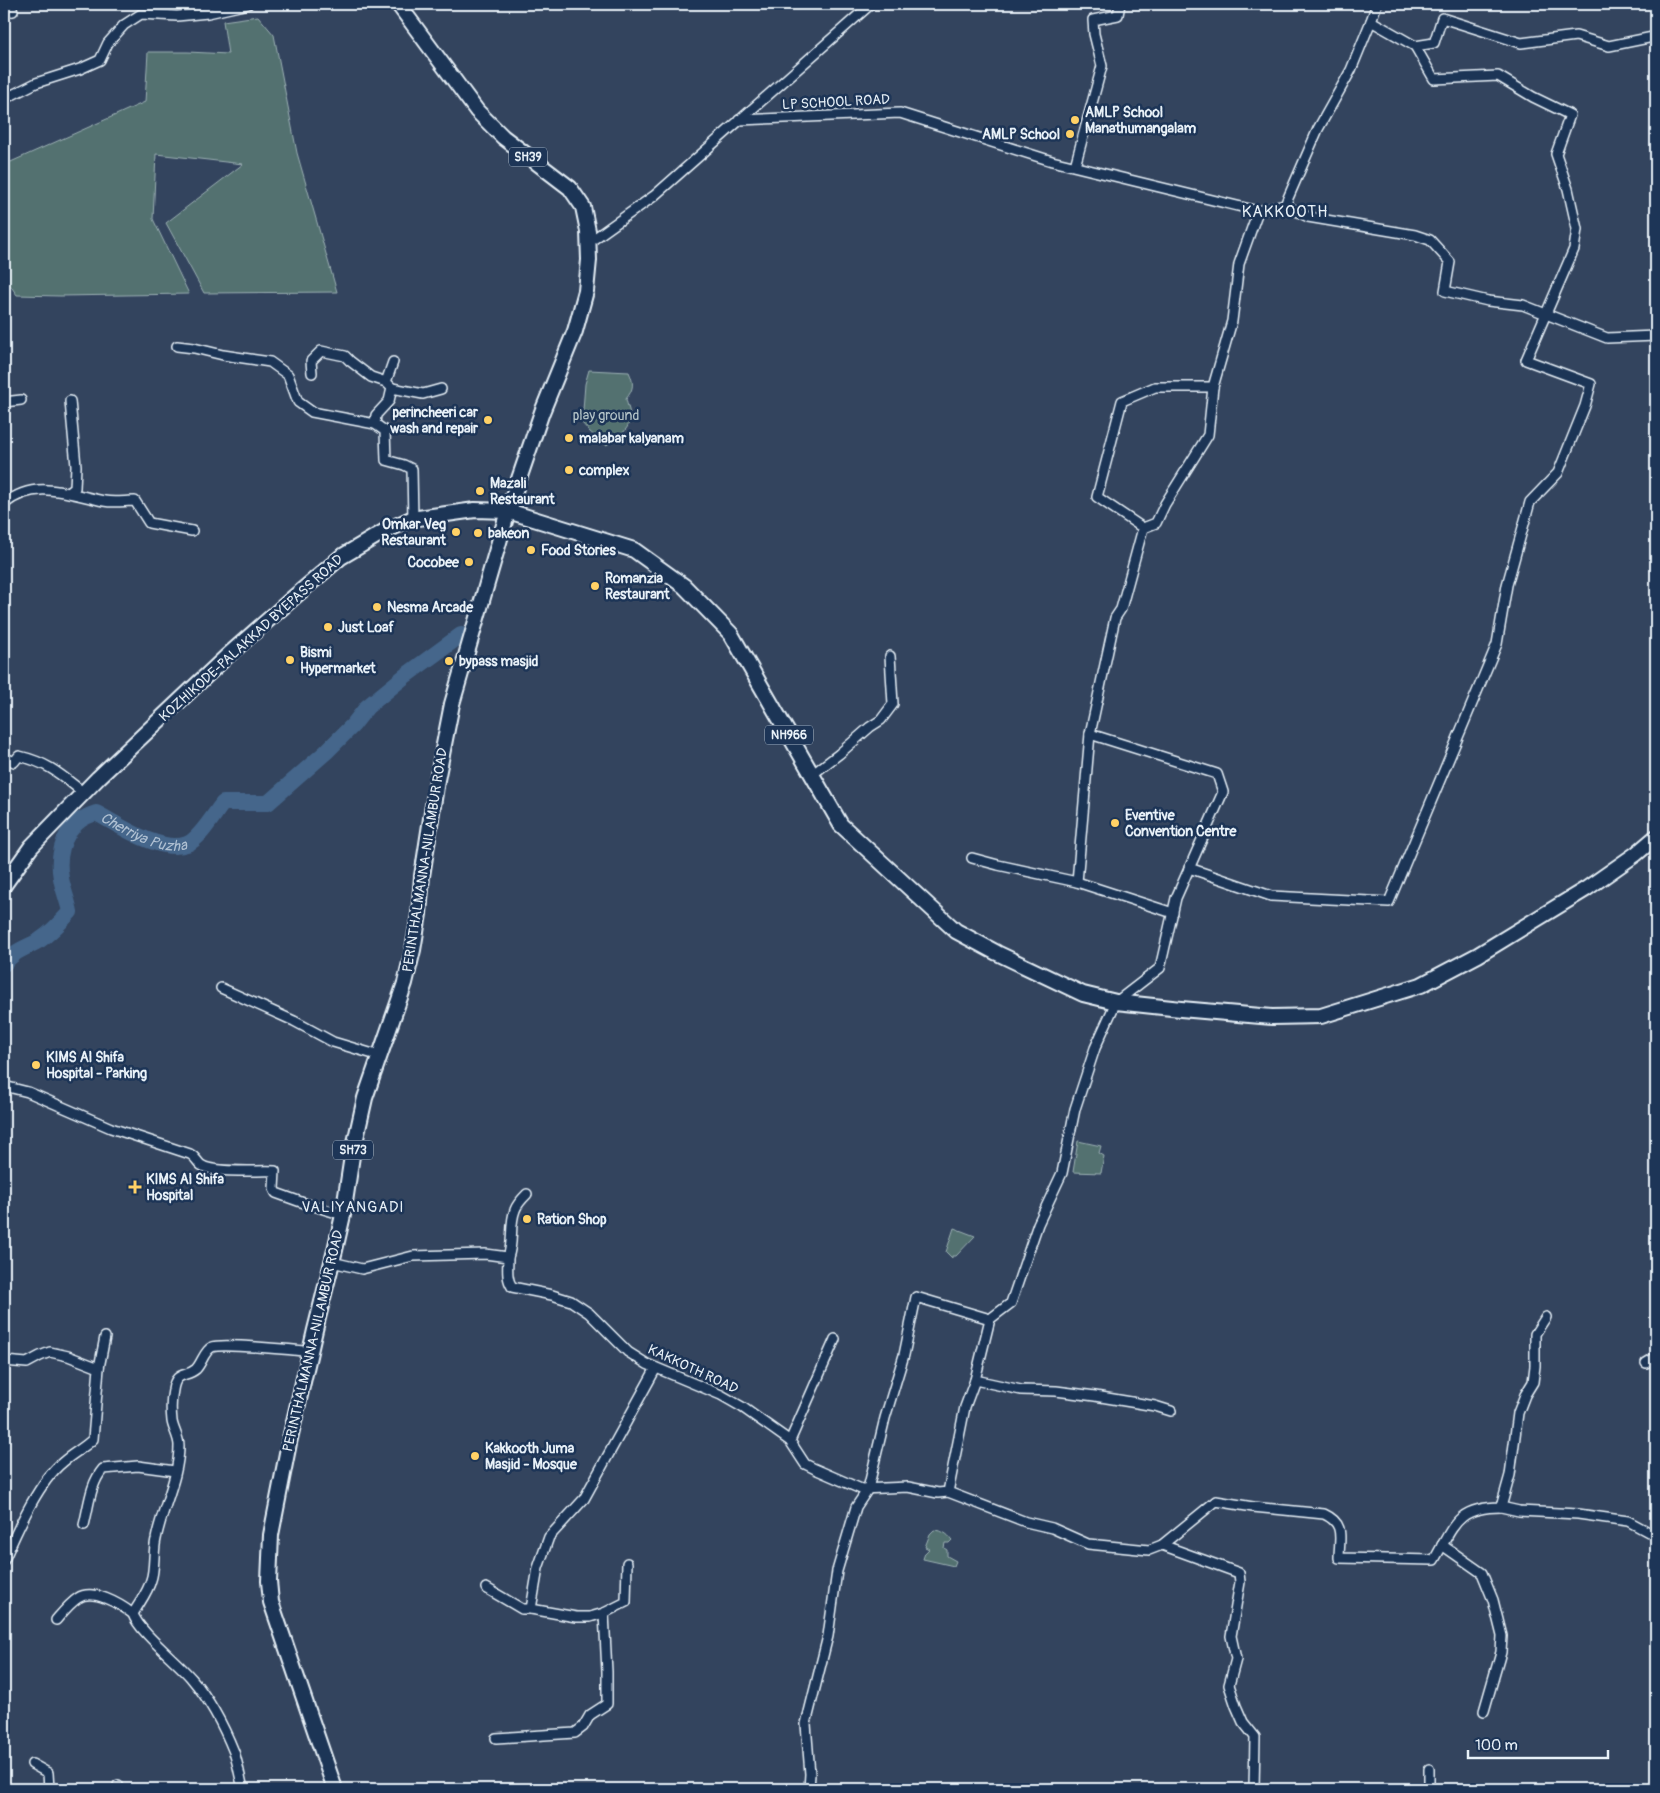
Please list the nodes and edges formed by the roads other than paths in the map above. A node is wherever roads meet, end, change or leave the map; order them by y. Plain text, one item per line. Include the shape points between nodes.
1 (248, 4) edge
2 (398, 4) edge
3 (871, 4) edge
4 (1120, 4) edge
5 (1377, 4) edge
6 (1372, 21) junction
7 (1656, 38) edge
8 (1415, 46) junction
9 (4, 99) edge
10 (739, 120) junction
11 (1075, 166) junction
12 (1285, 205) junction
13 (1258, 211) junction
14 (588, 242) junction
15 (1547, 314) junction
16 (1656, 336) edge
17 (177, 346) dead end
18 (393, 362) dead end
19 (312, 373) dead end
20 (388, 385) junction
21 (1213, 387) junction
22 (441, 388) dead end
23 (21, 400) dead end
24 (70, 401) dead end
25 (4, 402) edge
26 (375, 424) junction
27 (70, 492) junction
28 (4, 504) edge
29 (508, 512) junction
30 (413, 519) junction
31 (1143, 528) junction
32 (192, 531) dead end
33 (890, 656) dead end
34 (1090, 734) junction
35 (4, 757) edge
36 (813, 774) junction
37 (84, 793) junction
38 (1656, 837) edge
39 (972, 858) dead end
40 (1190, 868) junction
41 (1077, 882) junction
42 (4, 885) edge
43 (1173, 913) junction
44 (221, 988) dead end
45 (1116, 1002) junction
46 (380, 1056) junction
47 (4, 1086) edge
48 (526, 1194) dead end
49 (343, 1215) junction
50 (508, 1257) junction
51 (332, 1262) junction
52 (1546, 1317) dead end
53 (990, 1319) junction
54 (105, 1337) dead end
55 (835, 1339) dead end
56 (310, 1352) junction
57 (1656, 1356) edge
58 (4, 1361) edge
59 (1646, 1363) dead end
60 (99, 1368) junction
61 (656, 1368) junction
62 (975, 1380) junction
63 (1171, 1412) dead end
64 (790, 1440) junction
65 (175, 1471) junction
66 (868, 1488) junction
67 (948, 1492) junction
68 (1501, 1508) junction
69 (84, 1525) dead end
70 (1656, 1536) edge
71 (1162, 1545) junction
72 (1442, 1545) junction
73 (4, 1560) edge
74 (627, 1563) dead end
75 (486, 1588) dead end
76 (531, 1609) junction
77 (604, 1613) junction
78 (132, 1614) junction
79 (56, 1620) dead end
80 (1484, 1710) dead end
81 (496, 1738) dead end
82 (32, 1764) dead end
83 (1429, 1769) dead end
84 (49, 1789) edge
85 (244, 1789) edge
86 (335, 1789) edge
87 (809, 1789) edge
88 (1254, 1789) edge
89 (1429, 1789) edge

1 - 9 street via 177,16 142,14 124,25 108,42 100,60 36,83
2 - 14 main road, SH39 via 477,111 503,137 570,188 584,206
3 - 10 street
4 - 11 street via 1118,15 1093,20 1102,66
5 - 6 street
6 - 8 street
6 - 12 street via 1351,70 1318,129
7 - 8 street via 1609,46 1576,36 1521,44 1442,18 1434,44
8 - 15 street via 1434,79 1498,76 1570,115 1556,154 1577,229 1574,249
10 - 11 street, LP SCHOOL ROAD via 900,113
10 - 14 street via 654,196
11 - 13 street, LP SCHOOL ROAD
12 - 13 street
12 - 15 street via 1308,217 1430,240 1450,262 1445,290 1488,301 1523,305
13 - 21 street via 1239,264 1232,321
14 - 29 main road, SH39 via 586,291 575,331 542,412
15 - 16 street via 1607,338
15 - 40 street via 1526,360 1592,384 1558,473 1530,502 1507,585 1497,644 1389,902 1271,896
17 - 26 street via 270,362 288,375 298,402 312,412
18 - 20 street
19 - 20 street via 311,360 321,351 345,356 371,377
20 - 22 street via 423,394
20 - 26 street via 389,401 376,415
21 - 31 street via 1208,435 1156,523
21 - 31 street via 1155,387 1122,401 1097,497
23 - 25 street
24 - 27 street via 76,466 75,488
26 - 30 street via 385,431 386,460 412,469
27 - 28 street via 26,490
27 - 32 street via 106,501 135,501 149,523
29 - 30 main road, KOZHIKODE-PALAKKAD BYEPASS ROAD / NH966 via 475,510
29 - 36 main road, KOZHIKODE-PALAKKAD BYEPASS ROAD / NH966 via 634,550 684,586 731,634
29 - 46 main road, PERINTHALMANNA-NILAMBUR ROAD / SH73 via 452,704 437,780 412,950 405,983
30 - 37 main road, KOZHIKODE-PALAKKAD BYEPASS ROAD / NH966 via 341,557 177,702
31 - 34 street via 1121,609 1115,618
33 - 36 street via 893,704 881,720
34 - 40 street via 1217,774 1223,792
34 - 41 street
35 - 37 street via 14,762 19,756 55,769
36 - 45 main road, KOZHIKODE-PALAKKAD BYEPASS ROAD / NH966 via 841,825 956,931 1083,994
37 - 42 main road, KOZHIKODE-PALAKKAD BYEPASS ROAD / NH966 via 31,847
38 - 45 main road, KOZHIKODE-PALAKKAD BYEPASS ROAD / NH966 via 1586,889 1478,955 1421,985 1321,1016 1272,1017
39 - 41 street
40 - 43 street
41 - 43 street
43 - 45 street via 1160,968
44 - 46 street via 333,1042
45 - 53 street via 1095,1048 1075,1109 1062,1172 1038,1224 1011,1303
46 - 49 main road, PERINTHALMANNA-NILAMBUR ROAD / SH73 via 363,1108
47 - 49 street via 28,1092 111,1128 195,1156 200,1165 227,1171 275,1171 276,1193
48 - 50 street, KAKKOTH ROAD via 514,1213
49 - 51 main road, PERINTHALMANNA-NILAMBUR ROAD / SH73
50 - 51 street via 485,1254 412,1256 362,1269
50 - 61 street, KAKKOTH ROAD via 508,1282 512,1287 572,1301 589,1313 628,1352
51 - 56 main road, PERINTHALMANNA-NILAMBUR ROAD / SH73
52 - 68 street via 1535,1334 1533,1382 1518,1413 1510,1476
53 - 62 street
53 - 66 street via 916,1297
54 - 60 street
55 - 64 street
56 - 65 street via 217,1346 207,1351 195,1370 178,1377 174,1383 172,1423 179,1446
56 - 86 main road, PERINTHALMANNA-NILAMBUR ROAD / SH73 via 271,1535 269,1587 271,1602
57 - 59 street
58 - 60 street via 27,1363 50,1352
60 - 73 street via 93,1438 62,1462 50,1476
61 - 64 street, KAKKOTH ROAD via 721,1395
61 - 76 street via 584,1499 549,1537 538,1568
62 - 63 street via 1022,1390 1056,1390 1095,1396 1155,1406
62 - 67 street via 965,1407
64 - 66 street, KAKKOTH ROAD via 805,1464 861,1489
65 - 69 street via 138,1466 103,1469 93,1484
65 - 78 street via 156,1540 152,1579
66 - 67 street, KAKKOTH ROAD via 908,1487
66 - 87 street via 856,1507 837,1571 828,1636 806,1724
67 - 71 street, KAKKOTH ROAD via 1088,1544 1149,1550
68 - 70 street via 1628,1521
68 - 72 street via 1466,1513 1455,1523
71 - 72 street via 1216,1501 1324,1514 1334,1518 1339,1525 1339,1558 1434,1560
71 - 88 street via 1239,1573 1231,1636 1236,1660 1229,1685 1244,1722 1256,1737
72 - 80 street via 1482,1572 1493,1600 1502,1636 1501,1652
74 - 77 street via 626,1602
75 - 76 street via 522,1609
76 - 77 street via 576,1617
77 - 81 street via 607,1704 590,1715 575,1733
78 - 79 street via 113,1601 85,1595 75,1600
78 - 85 street via 192,1679 210,1704 234,1754
82 - 84 street via 48,1772
83 - 89 street

